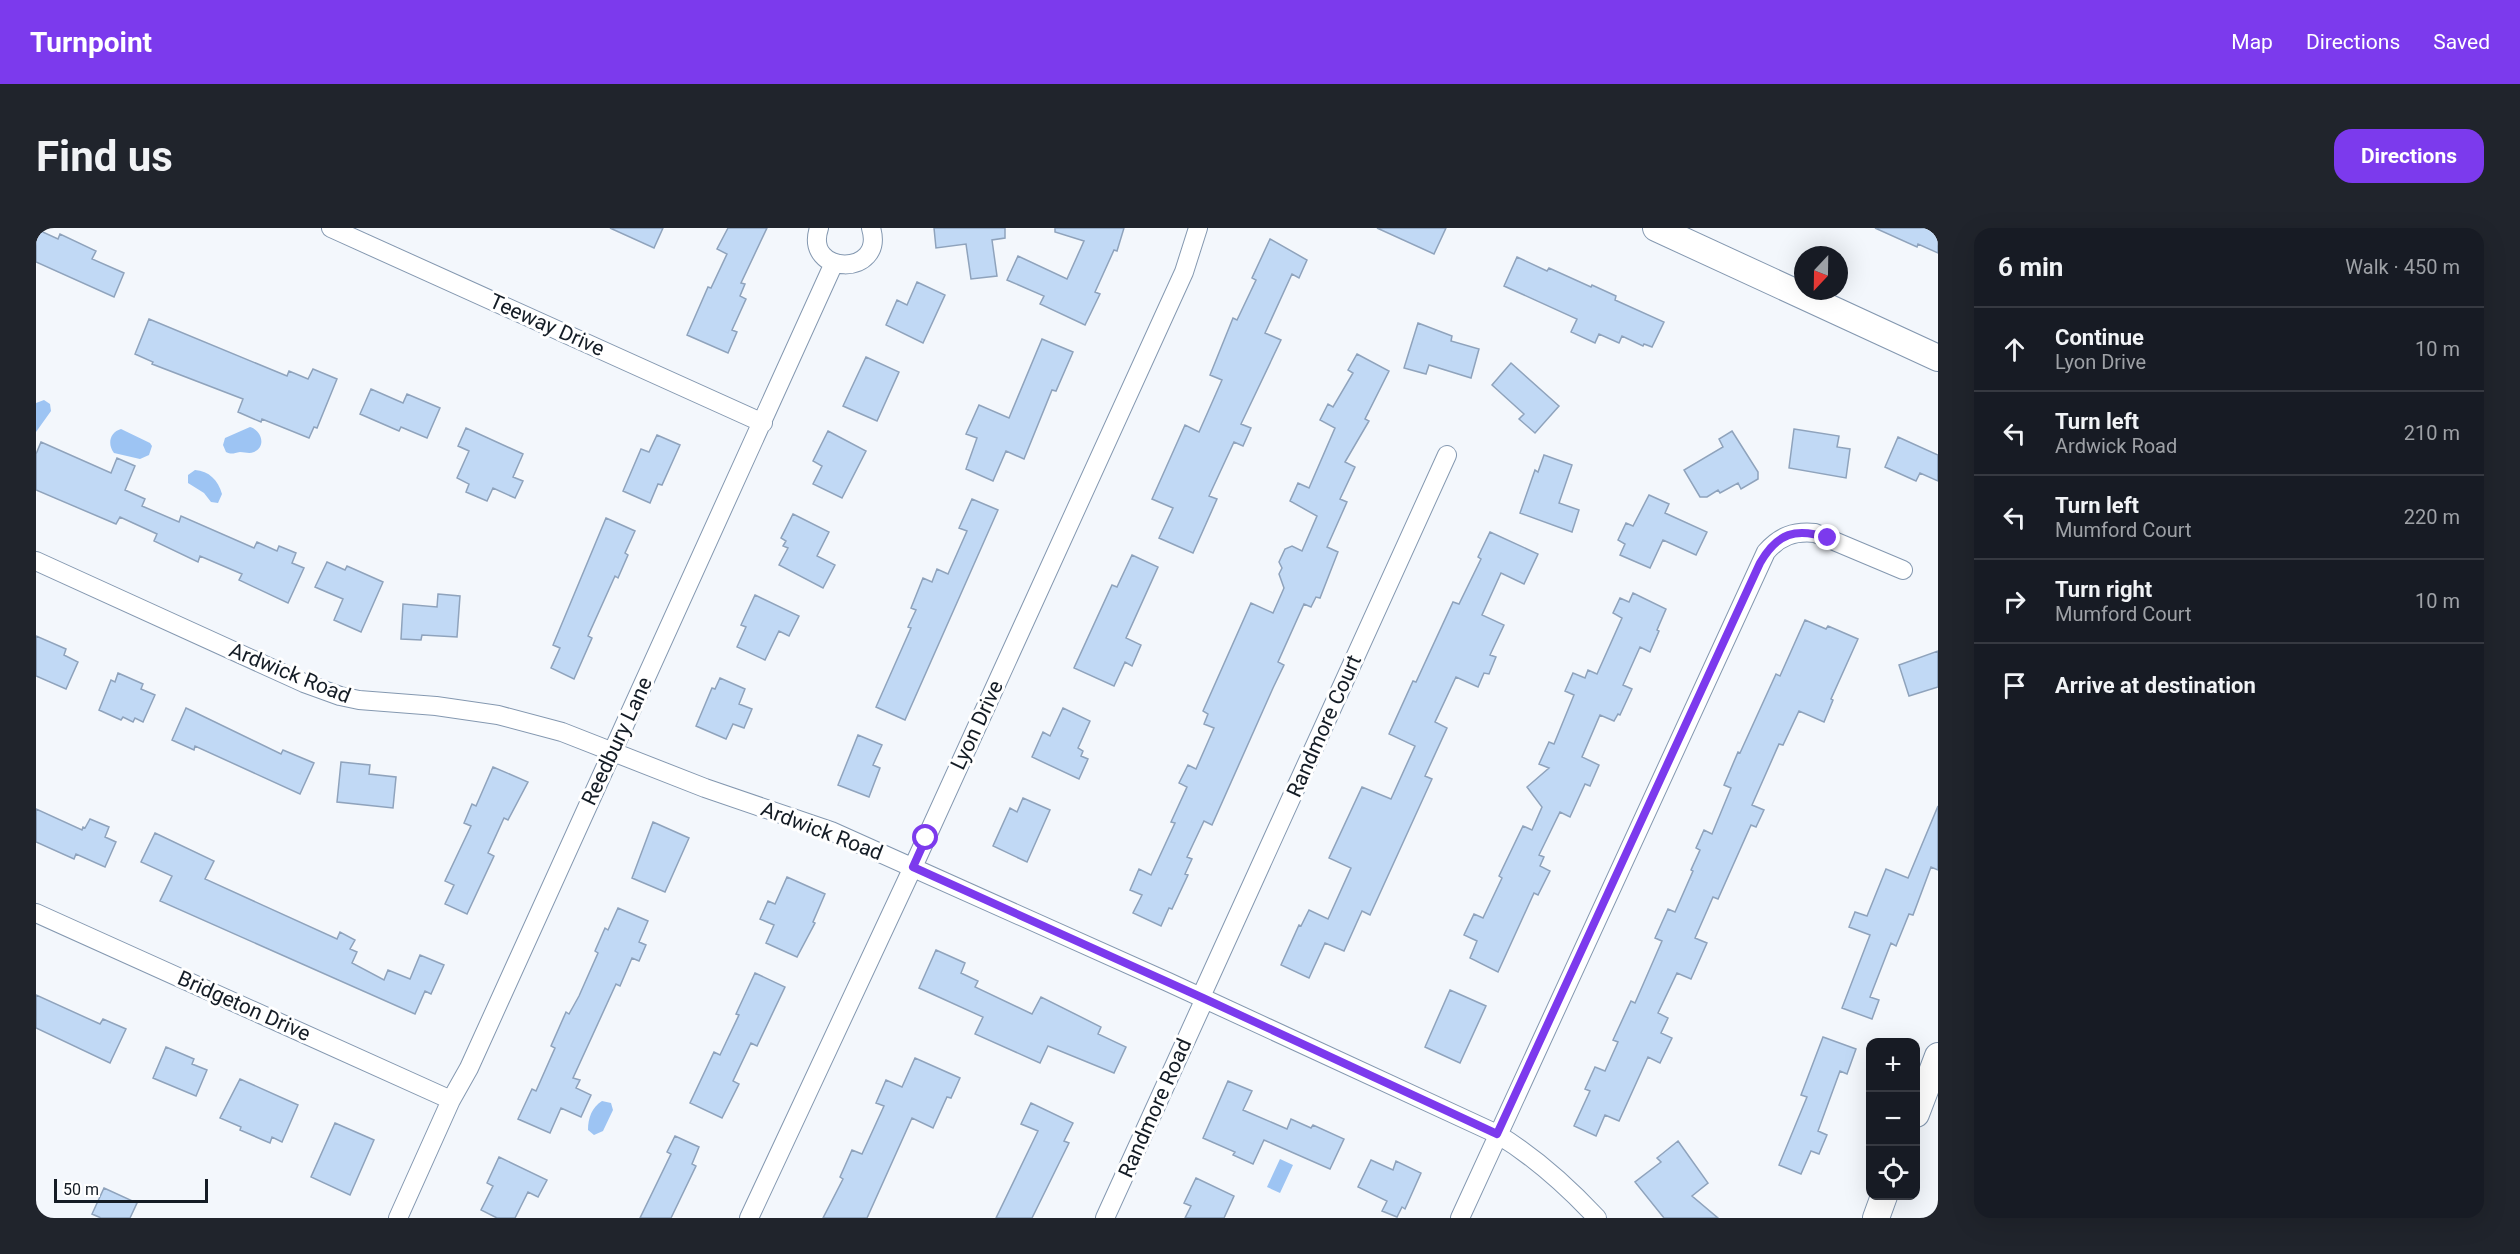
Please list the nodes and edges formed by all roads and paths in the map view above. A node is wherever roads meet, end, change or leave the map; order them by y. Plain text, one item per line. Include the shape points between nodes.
1 (331, 228) edge
2 (819, 228) edge
3 (871, 228) edge
4 (1197, 228) edge
5 (1656, 228) edge
6 (834, 263) junction
7 (1938, 358) edge
8 (763, 423) junction
9 (1447, 455) dead end
10 (36, 561) edge
11 (1903, 570) dead end
12 (611, 752) junction
13 (913, 867) junction
14 (36, 913) edge
15 (1203, 998) junction
16 (1938, 1056) edge
17 (451, 1100) junction
18 (1920, 1103) edge
19 (1497, 1134) junction
20 (1883, 1200) edge
21 (398, 1218) edge
22 (749, 1218) edge
23 (1105, 1218) edge
24 (1460, 1218) edge
25 (1597, 1218) edge
26 (1876, 1218) edge

1 - 8 street, Teeway Drive
2 - 6 street via 820,250
3 - 6 street via 873,241 865,257 849,265
4 - 13 street, Lyon Drive via 1184,272
5 - 7 main road
6 - 8 street, Reedbury Lane
8 - 12 street, Reedbury Lane
9 - 15 street, Randmore Court
10 - 12 street, Ardwick Road via 340,696 498,715 562,732
11 - 19 street via 1815,533 1788,535 1766,552
12 - 13 street, Ardwick Road via 831,831
12 - 17 street, Reedbury Lane
13 - 15 street, Ardwick Road
13 - 22 street, Lyon Drive
14 - 17 street, Bridgeton Drive
15 - 19 street, Ardwick Road
15 - 23 street, Randmore Road
16 - 18 main road
17 - 21 street, Reedbury Lane
19 - 24 street
19 - 25 street, Ardwick Road via 1526,1152
20 - 26 main road

